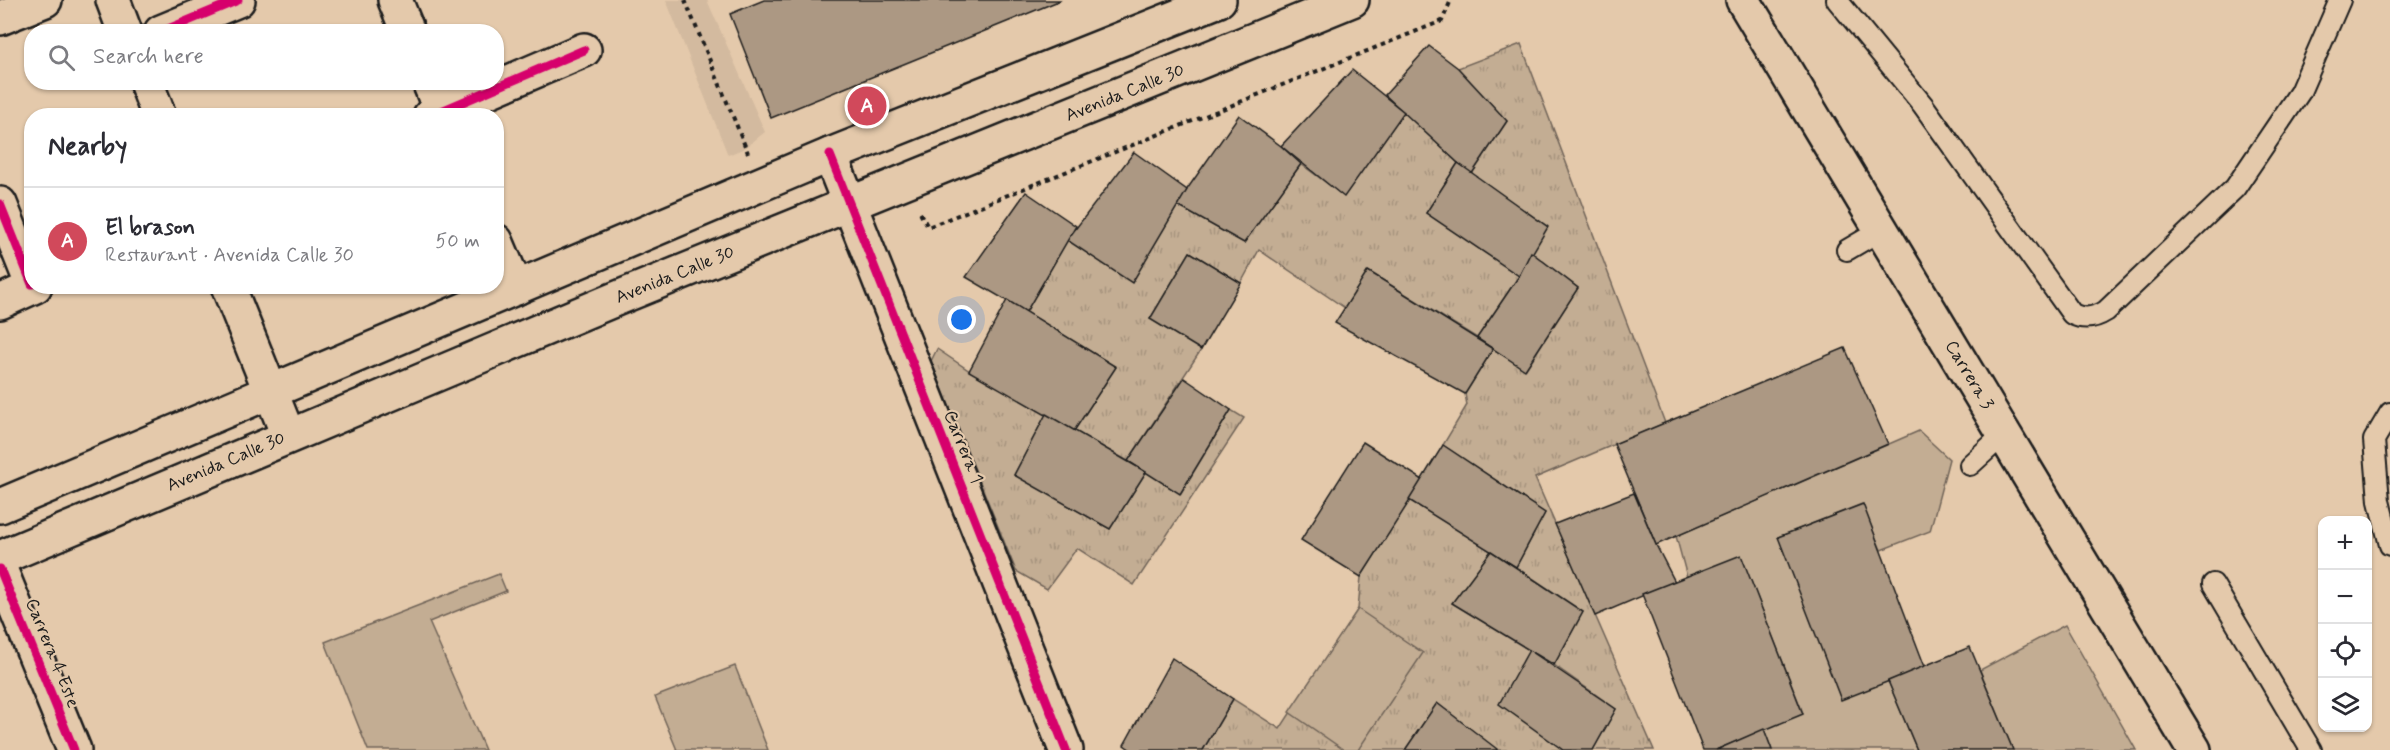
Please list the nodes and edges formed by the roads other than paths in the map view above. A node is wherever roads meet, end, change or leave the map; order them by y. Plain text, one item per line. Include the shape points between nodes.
1 (45, 0) edge
2 (112, 0) edge
3 (238, 0) edge
4 (395, 0) edge
5 (1219, 0) edge
6 (1352, 0) edge
7 (1743, 0) edge
8 (1837, 0) edge
9 (2340, 0) edge
10 (0, 18) edge
11 (122, 24) edge
12 (180, 24) edge
13 (405, 24) edge
14 (584, 50) dead end
15 (504, 80) edge
16 (149, 90) edge
17 (478, 90) edge
18 (436, 106) edge
19 (156, 108) edge
20 (830, 155) junction
21 (0, 204) edge
22 (850, 205) junction
23 (1881, 230) junction
24 (1847, 250) dead end
25 (504, 260) edge
26 (24, 264) edge
27 (516, 288) junction
28 (24, 290) edge
29 (504, 293) edge
30 (231, 294) edge
31 (502, 294) edge
32 (0, 302) edge
33 (271, 393) junction
34 (2390, 413) edge
35 (2004, 434) junction
36 (288, 435) junction
37 (1970, 465) dead end
38 (0, 506) edge
39 (2390, 545) edge
40 (0, 558) edge
41 (0, 569) edge
42 (2213, 584) dead end
43 (74, 750) edge
44 (1066, 750) edge
45 (2194, 750) edge
46 (2311, 750) edge

1 - 10 main road
2 - 11 main road
3 - 12 main road
4 - 13 main road
5 - 20 main road
6 - 22 main road, Avenida Calle 30
7 - 23 main road, Carrera 3
8 - 9 lane via 1923,105 2072,314 2081,318 2106,311 2235,188 2300,92
14 - 15 main road
16 - 19 main road
17 - 18 main road
20 - 22 main road, Carrera 1
20 - 27 main road
21 - 26 main road
22 - 36 main road, Avenida Calle 30
22 - 44 main road, Carrera 1
23 - 24 lane
23 - 35 main road, Carrera 3
25 - 27 main road
27 - 29 main road
28 - 32 main road
30 - 33 main road
31 - 33 main road
33 - 36 main road
33 - 38 main road
34 - 39 lane via 2374,440 2379,501
35 - 37 lane
35 - 45 main road, Carrera 3
36 - 40 main road, Avenida Calle 30
41 - 43 main road, Carrera 4 Este
42 - 46 lane

